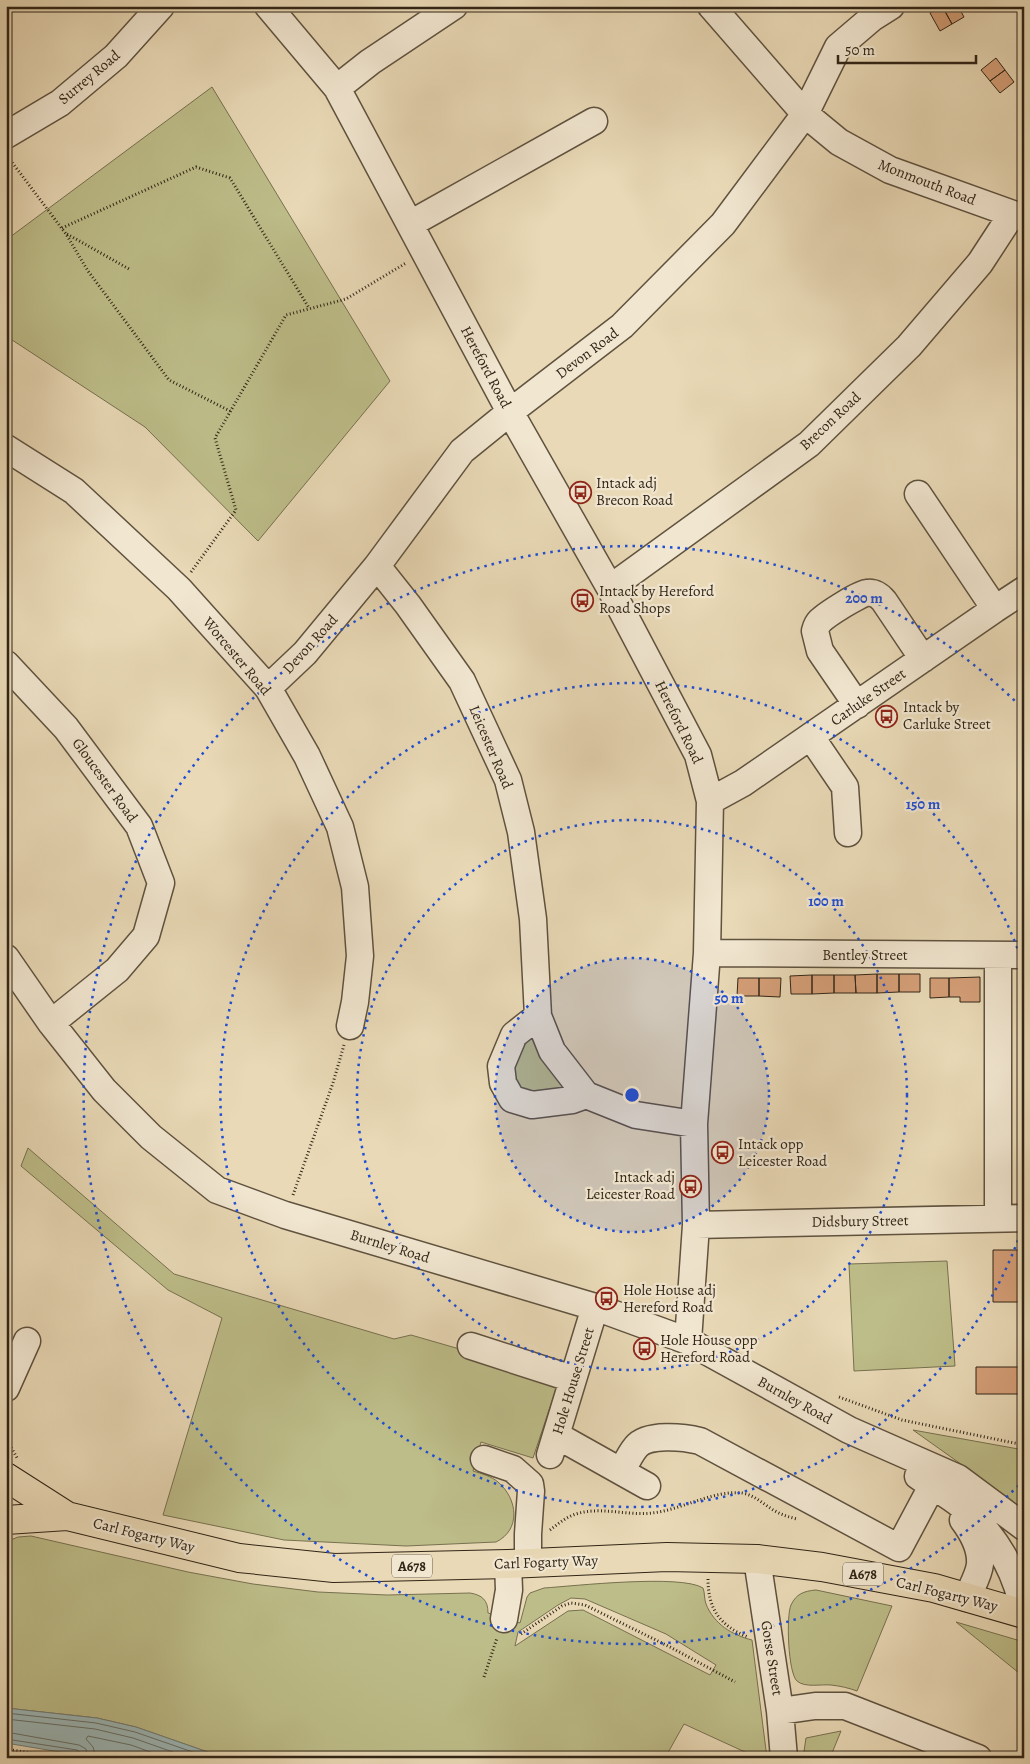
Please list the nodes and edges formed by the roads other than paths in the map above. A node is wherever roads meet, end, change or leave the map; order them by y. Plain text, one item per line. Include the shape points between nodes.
1 (161, 6) edge
2 (268, 6) edge
3 (454, 6) edge
4 (712, 6) edge
5 (891, 6) edge
6 (337, 88) junction
7 (805, 114) junction
8 (594, 121) dead end
9 (6, 135) edge
10 (1018, 216) edge
11 (410, 224) junction
12 (510, 412) junction
13 (6, 448) edge
14 (918, 494) dead end
15 (377, 566) junction
16 (610, 588) junction
17 (1024, 590) edge
18 (995, 609) junction
19 (923, 659) junction
20 (6, 664) edge
21 (268, 688) junction
22 (856, 706) junction
23 (811, 737) junction
24 (710, 801) junction
25 (848, 832) dead end
26 (707, 953) junction
27 (1024, 955) edge
28 (998, 956) junction
29 (6, 958) edge
30 (538, 1016) junction
31 (51, 1023) junction
32 (350, 1026) road end
33 (586, 1095) junction
34 (694, 1124) junction
35 (998, 1217) junction
36 (1024, 1218) edge
37 (696, 1225) junction
38 (595, 1307) junction
39 (27, 1341) dead end
40 (688, 1341) junction
41 (471, 1346) dead end
42 (573, 1379) junction
43 (6, 1388) edge
44 (849, 1430) junction
45 (484, 1460) dead end
46 (622, 1470) junction
47 (6, 1477) edge
48 (648, 1486) dead end
49 (932, 1486) junction
50 (6, 1487) edge
51 (6, 1495) edge
52 (68, 1516) junction
53 (6, 1520) edge
54 (1024, 1527) edge
55 (757, 1559) junction
56 (518, 1563) junction
57 (967, 1598) junction
58 (1024, 1614) edge
59 (508, 1632) road end
60 (780, 1712) junction
61 (784, 1758) edge
62 (978, 1758) edge

1 - 9 street, Surrey Road via 116,56 60,103
2 - 6 street, Hereford Road
3 - 6 street
4 - 7 street, Monmouth Road
5 - 7 street, Devon Road via 838,47
6 - 11 street, Hereford Road
7 - 10 street, Monmouth Road via 839,142 890,170
7 - 12 street, Devon Road via 723,224 696,252 622,326
8 - 11 street
10 - 16 street, Brecon Road via 909,346 808,444
11 - 12 street, Hereford Road
12 - 15 street, Devon Road via 462,451
12 - 16 street, Hereford Road
13 - 21 street, Worcester Road via 74,491 179,589
14 - 18 street
15 - 21 street, Devon Road via 305,653
15 - 30 street, Leicester Road via 462,681 508,780 521,832 533,919
16 - 24 street, Hereford Road via 698,755
17 - 18 street, Carluke Street
18 - 19 street, Carluke Street
19 - 22 street, Carluke Street
19 - 22 street via 884,600 873,593 860,595 821,620 815,631 818,644
20 - 31 street, Gloucester Road via 66,728 139,826 161,883 146,936 117,970
21 - 32 street, Worcester Road via 307,756 340,827 355,887 360,956
22 - 23 street, Carluke Street
23 - 24 street, Carluke Street
23 - 25 street via 845,787
24 - 26 street, Hereford Road
26 - 28 street, Bentley Street
26 - 34 street, Hereford Road
27 - 28 street, Bentley Street
28 - 35 street
29 - 31 street, Burnley Road
30 - 33 street, Leicester Road via 552,1051
30 - 33 street via 514,1035 501,1066 503,1083 512,1099 532,1105
31 - 38 street, Burnley Road via 104,1090 151,1137 218,1190 286,1215
33 - 34 street via 636,1115
34 - 37 street, Hereford Road
35 - 36 street, Didsbury Street
35 - 37 street, Didsbury Street
37 - 40 street, Hereford Road
38 - 40 street, Burnley Road
38 - 42 street, Hole House Street
39 - 43 street
40 - 44 street, Burnley Road
41 - 42 street
42 - 46 street, Hole House Street via 553,1445
44 - 49 street, Burnley Road
44 - 54 street, Burnley Road via 958,1478
45 - 56 street via 513,1469 530,1484 528,1534
46 - 48 street
46 - 49 street via 636,1446 643,1441 658,1438 700,1441 899,1548
47 - 52 highway, Carl Fogarty Way / A678
49 - 57 street, Burnley Road via 964,1522 978,1546 980,1565
49 - 58 street, Burnley Road via 961,1505 992,1537 1013,1574
50 - 51 highway
52 - 53 highway, Carl Fogarty Way / A678
52 - 56 highway, Carl Fogarty Way / A678 via 239,1558 334,1568
55 - 56 highway, Carl Fogarty Way / A678 via 667,1557
55 - 57 highway, Carl Fogarty Way / A678 via 822,1567 934,1588
55 - 60 street, Gorse Street
56 - 59 street via 509,1590
57 - 58 highway, Carl Fogarty Way / A678
60 - 61 street, Gorse Street
60 - 62 street via 814,1706 845,1706

